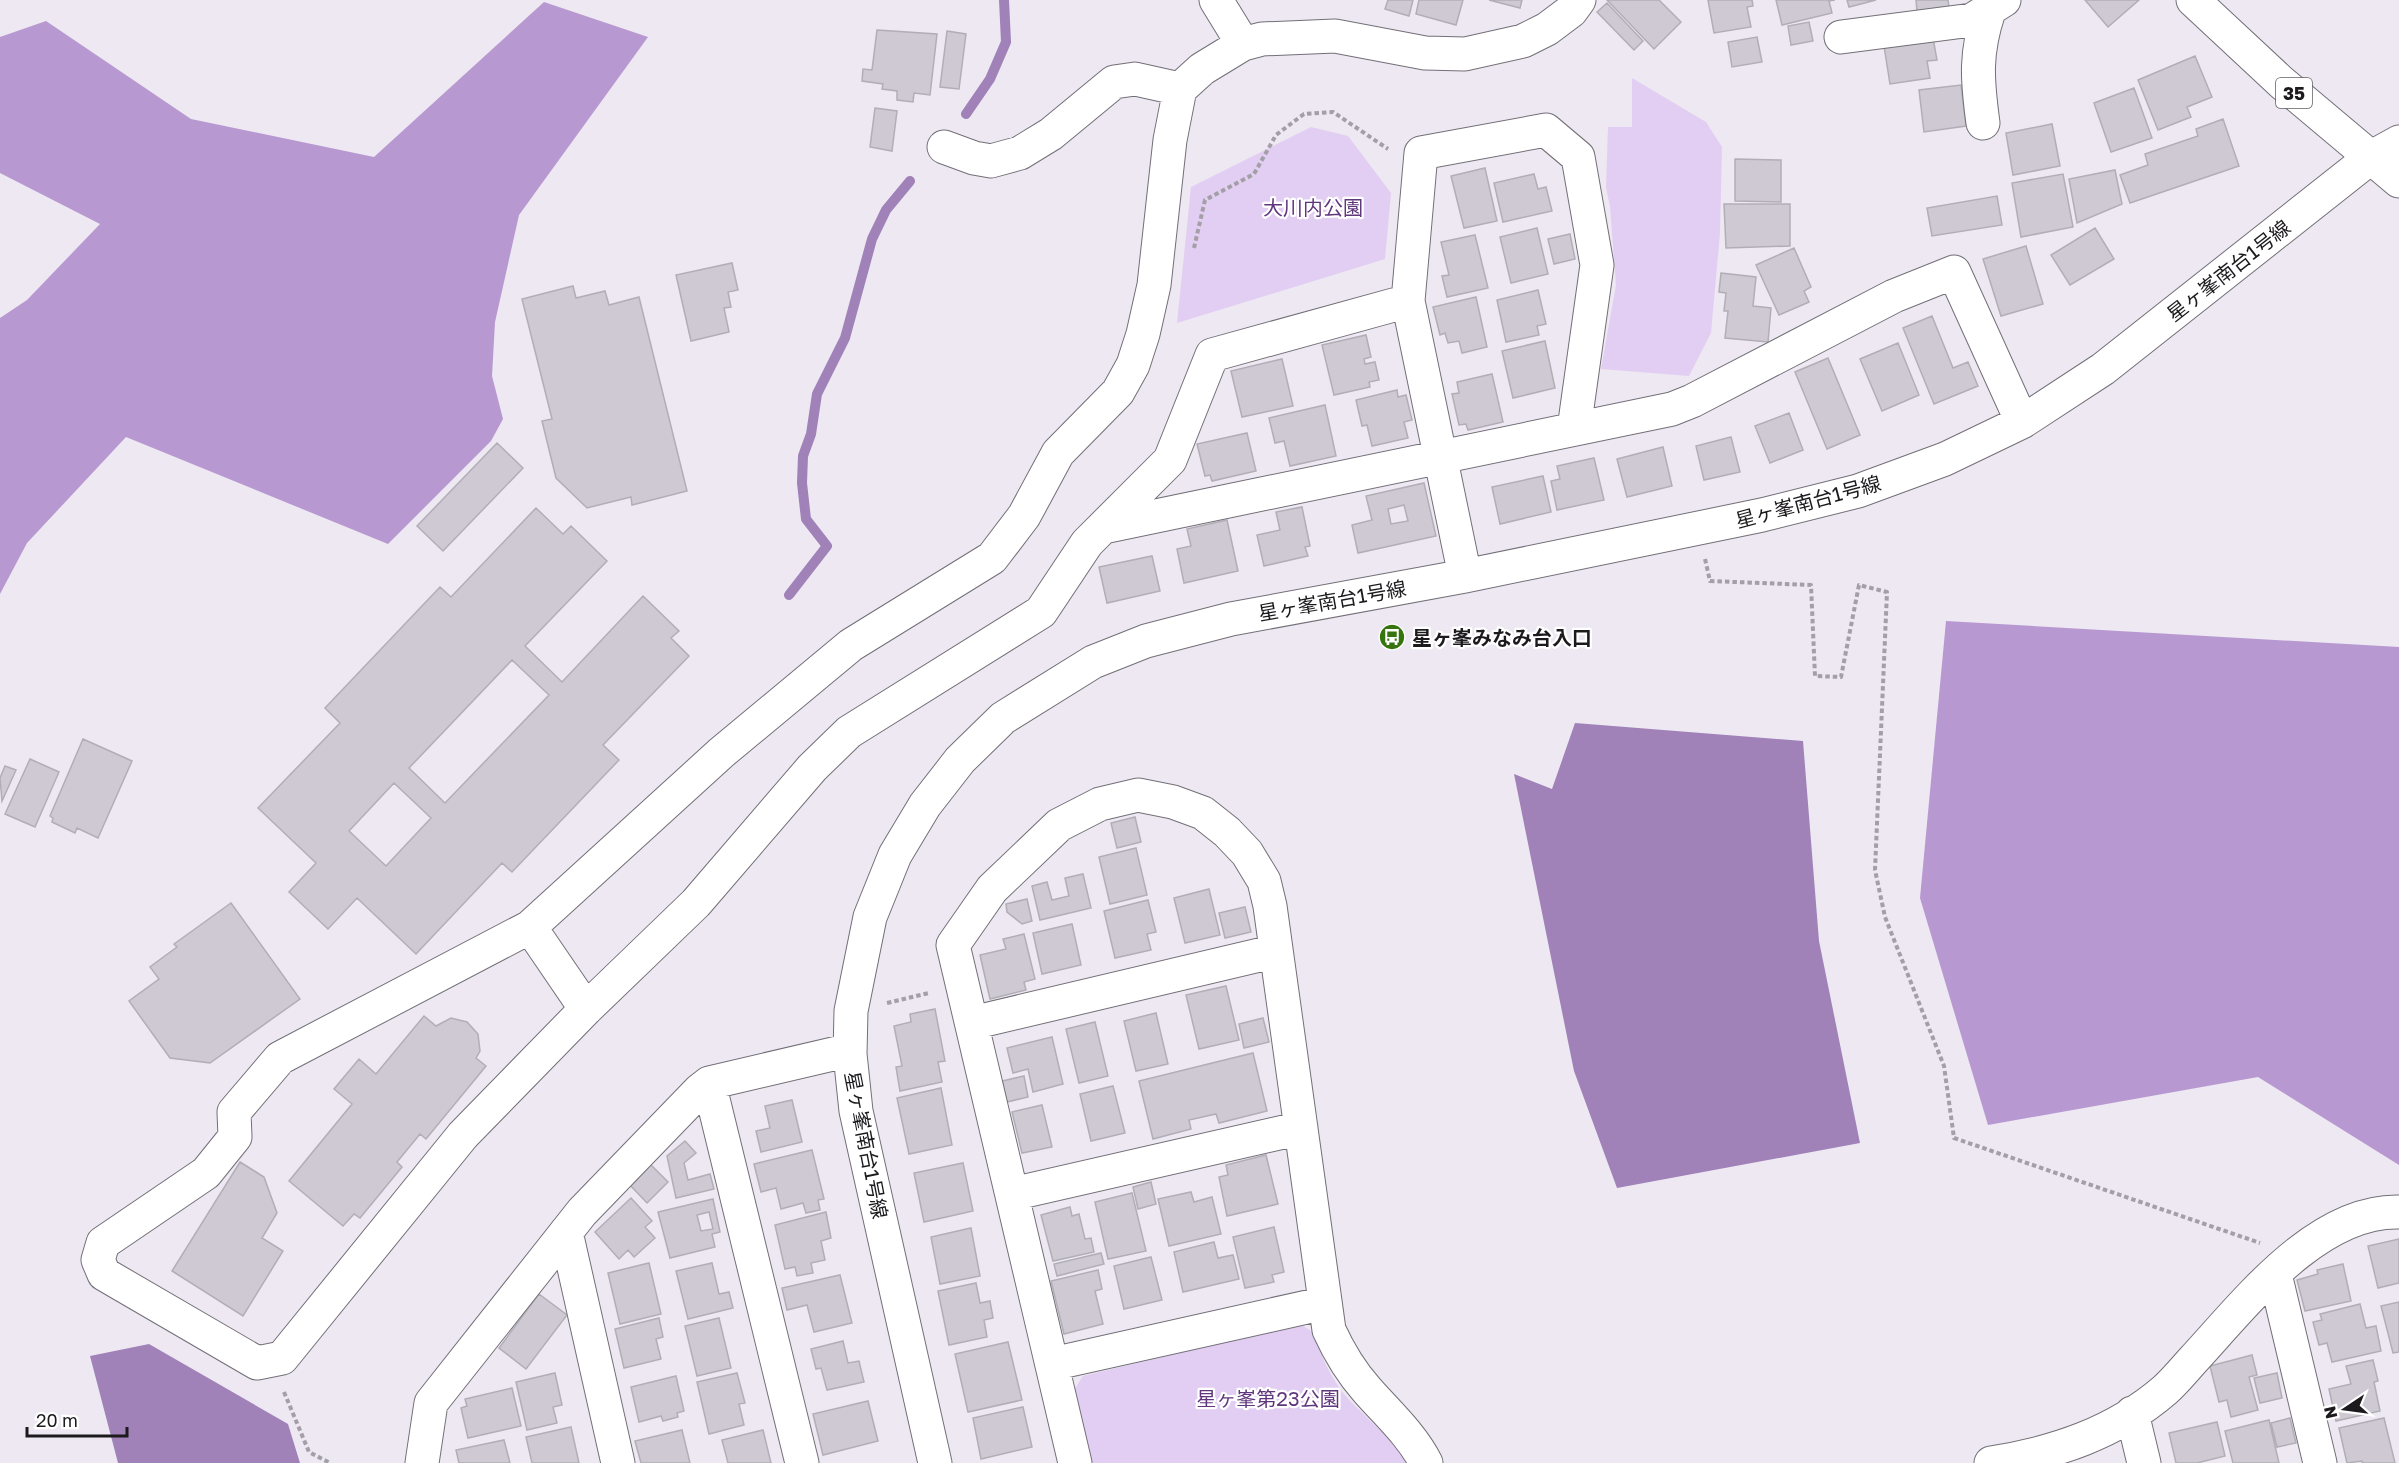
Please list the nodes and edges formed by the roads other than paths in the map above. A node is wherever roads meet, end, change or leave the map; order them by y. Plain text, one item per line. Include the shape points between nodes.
1 (1216, 0) edge
2 (1579, 0) edge
3 (2193, 0) edge
4 (1996, 6) edge
5 (1840, 37) dead end
6 (1242, 44) junction
7 (1179, 89) junction
8 (1983, 123) dead end
9 (2399, 142) edge
10 (944, 147) dead end
11 (2370, 158) junction
12 (2399, 181) edge
13 (1408, 301) junction
14 (2022, 422) junction
15 (1574, 429) junction
16 (1440, 457) junction
17 (1103, 527) junction
18 (1465, 576) junction
19 (530, 927) junction
20 (1276, 951) junction
21 (586, 1009) junction
22 (972, 1023) junction
23 (850, 1050) junction
24 (709, 1083) junction
25 (1300, 1128) junction
26 (1012, 1194) junction
27 (2399, 1212) edge
28 (566, 1232) junction
29 (2286, 1265) junction
30 (1325, 1304) junction
31 (1052, 1364) junction
32 (2132, 1413) junction
33 (422, 1463) edge
34 (618, 1463) edge
35 (802, 1463) edge
36 (935, 1463) edge
37 (1075, 1463) edge
38 (1426, 1463) edge
39 (1991, 1463) edge
40 (2144, 1463) edge
41 (2320, 1463) edge

1 - 6 street
2 - 6 street via 1571,11 1531,37 1465,54 1425,53 1335,36 1262,39
3 - 11 street, 35
4 - 5 street via 1972,20
4 - 8 street via 1981,35 1977,73
6 - 7 street
7 - 10 street via 1135,79 1114,82 1051,134 1020,153 991,161
7 - 19 street via 1154,285 1133,365 1118,392 1058,453 1024,516 992,558 851,645 721,753
9 - 11 street, 星ヶ峯南台1号線
11 - 12 street, 35
11 - 14 street, 星ヶ峯南台1号線 via 2103,369
13 - 15 street via 1421,153 1546,130 1578,157 1597,265
13 - 16 street
13 - 17 street via 1212,355 1170,460
14 - 15 street via 1954,272 1894,296 1672,409
14 - 18 street, 星ヶ峯南台1号線 via 1945,459 1858,491 1697,529
15 - 16 street
16 - 17 street
16 - 18 street
17 - 21 street via 1087,543 1041,612 849,732 812,768 696,903
18 - 23 street, 星ヶ峯南台1号線 via 1232,619 1146,641 1093,662 1003,718 960,760 925,805 895,855 870,917 851,1011
19 - 21 street
19 - 21 street via 279,1058 234,1112 235,1137 206,1173 103,1243 98,1260 104,1274 257,1363 282,1358 463,1135
20 - 22 street
20 - 22 street via 1264,881 1247,854 1203,813 1138,795 1100,804 1059,825 992,888 953,945
20 - 25 street
22 - 26 street
23 - 24 street
23 - 36 street, 星ヶ峯南台1号線 via 856,1111
24 - 28 street
24 - 35 street
25 - 26 street
25 - 30 street
26 - 31 street
27 - 29 street via 2380,1212 2353,1220 2318,1239
28 - 33 street via 430,1403
28 - 34 street
29 - 32 street via 2165,1390
29 - 41 street
30 - 31 street
30 - 38 street via 1329,1330 1340,1354 1365,1388 1405,1430
31 - 37 street
32 - 39 street via 2062,1448
32 - 40 street

